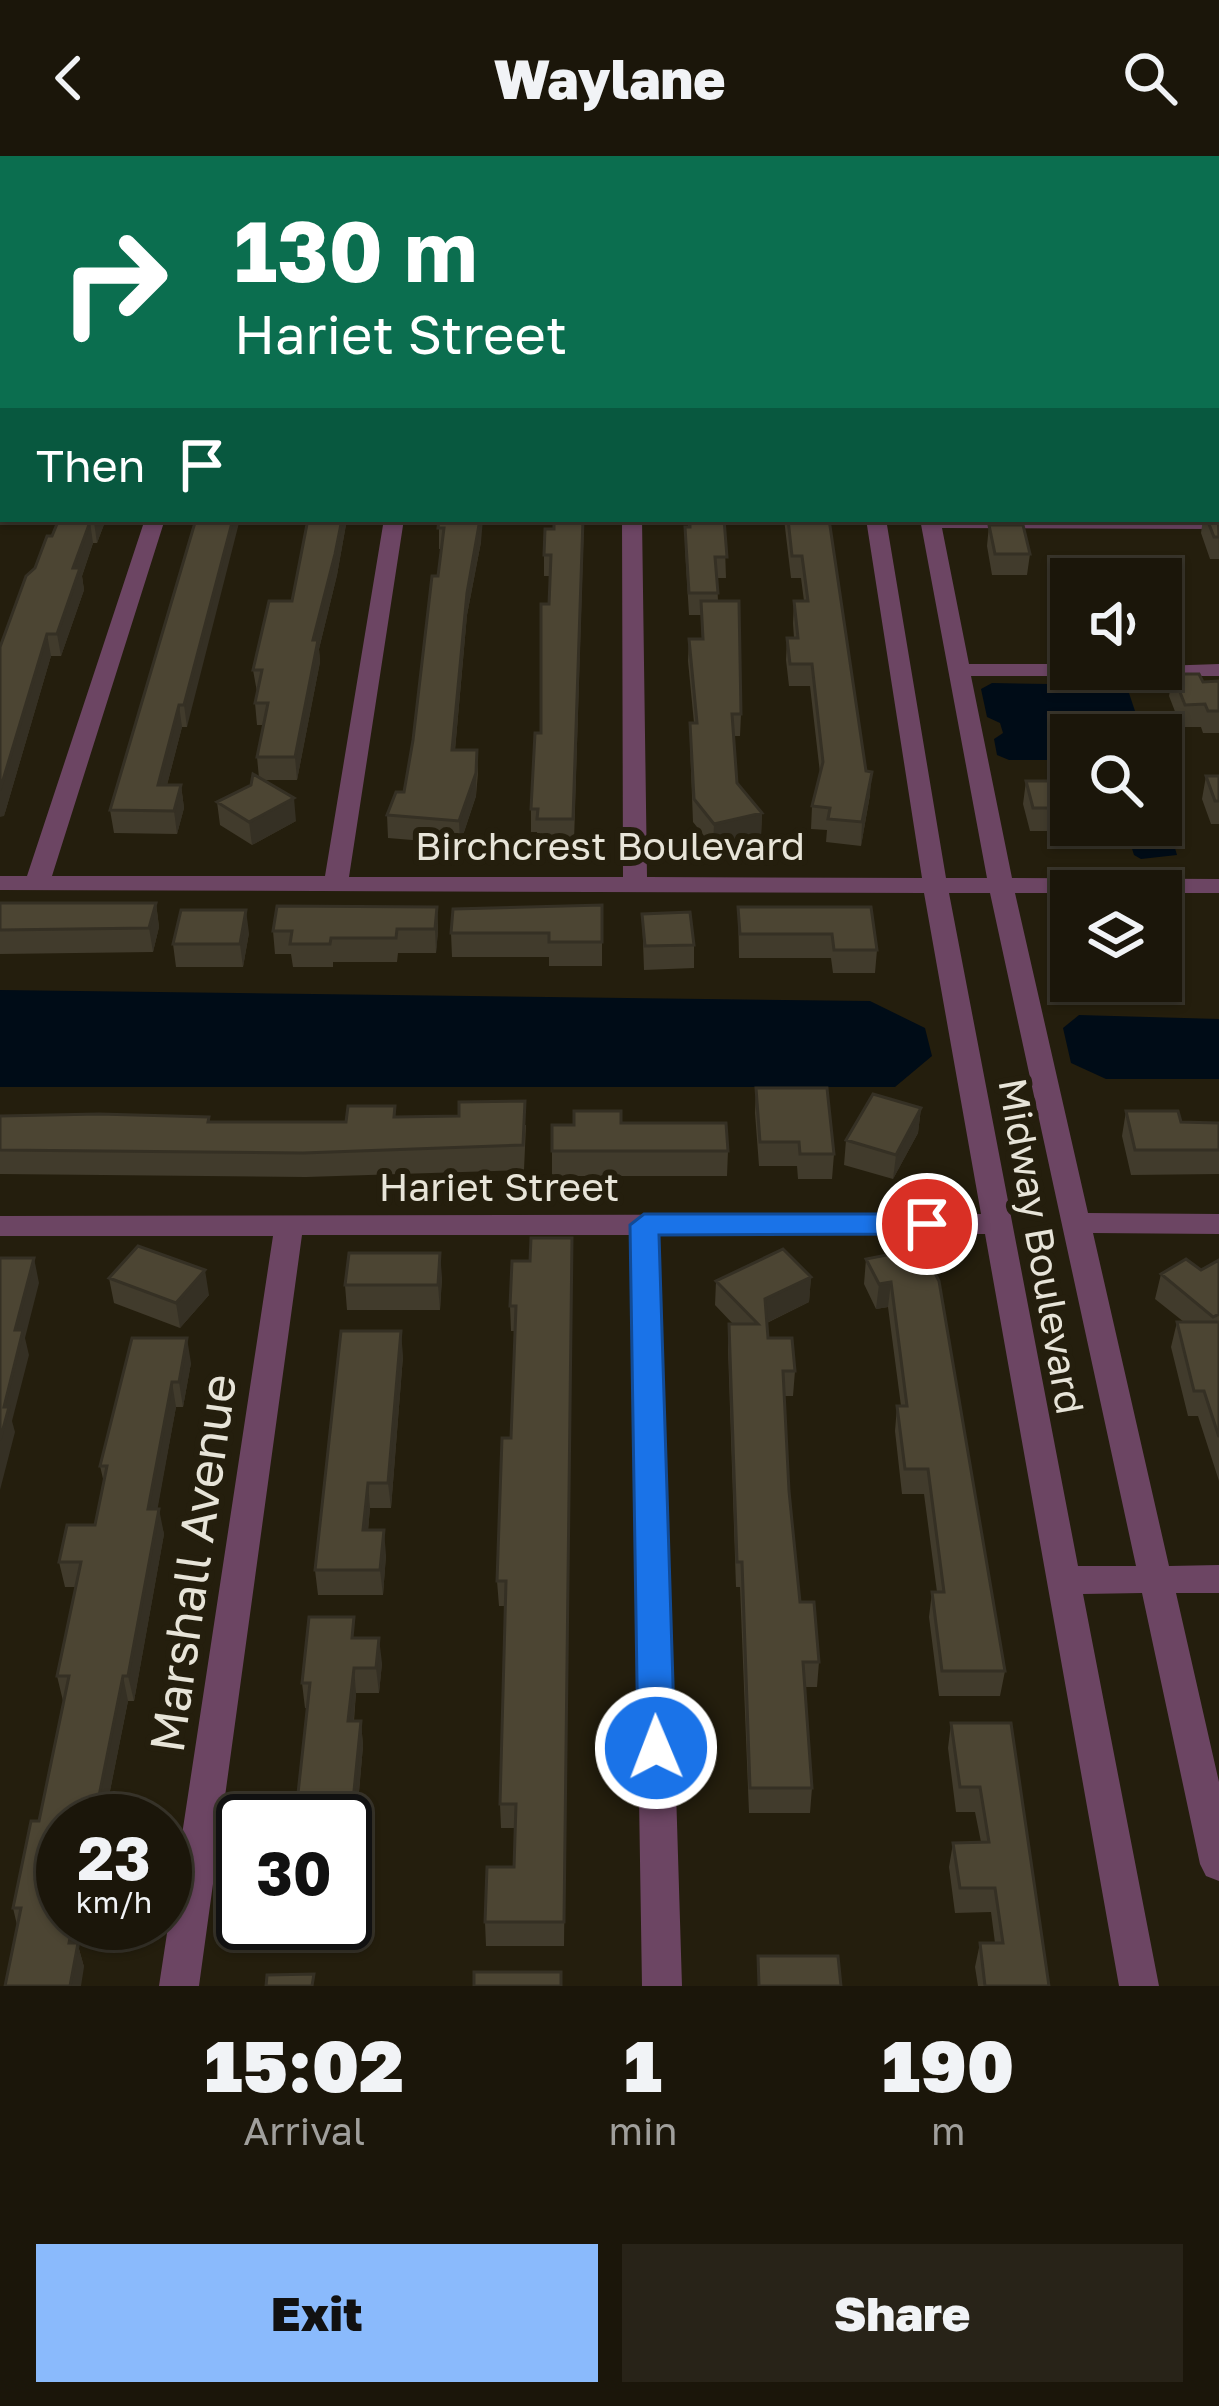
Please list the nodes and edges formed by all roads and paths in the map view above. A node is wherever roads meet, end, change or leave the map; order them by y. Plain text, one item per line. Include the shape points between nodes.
1 (154, 522) edge
2 (394, 522) edge
3 (632, 522) edge
4 (876, 522) edge
5 (930, 522) edge
6 (1123, 522) edge
7 (1219, 523) edge
8 (959, 670) junction
9 (1219, 670) edge
10 (0, 883) edge
11 (37, 883) junction
12 (336, 883) junction
13 (634, 884) junction
14 (934, 885) junction
15 (1001, 886) junction
16 (1219, 886) edge
17 (1078, 1223) junction
18 (999, 1224) junction
19 (1219, 1224) edge
20 (644, 1225) junction
21 (0, 1226) edge
22 (289, 1226) junction
23 (1063, 1580) junction
24 (1155, 1580) junction
25 (1219, 1580) edge
26 (1219, 1864) edge
27 (179, 1986) edge
28 (662, 1986) edge
29 (1139, 1986) edge

1 - 11 street
2 - 12 street
3 - 13 street
4 - 14 street, Midway Boulevard
5 - 8 street, Midway Boulevard
6 - 7 street
8 - 9 street
8 - 15 street, Midway Boulevard
10 - 11 street, Birchcrest Boulevard
11 - 12 street, Birchcrest Boulevard
12 - 13 street, Birchcrest Boulevard
13 - 14 street, Birchcrest Boulevard
14 - 15 street, Birchcrest Boulevard
14 - 18 street, Midway Boulevard
15 - 16 street, Birchcrest Boulevard
15 - 17 street, Midway Boulevard
17 - 19 street
17 - 24 street, Midway Boulevard
18 - 20 street, Hariet Street
18 - 23 street, Midway Boulevard
20 - 22 street, Hariet Street
20 - 28 street
21 - 22 street, Hariet Street
22 - 27 street, Marshall Avenue
23 - 24 street
23 - 29 street, Midway Boulevard
24 - 25 street
24 - 26 street, Midway Boulevard

